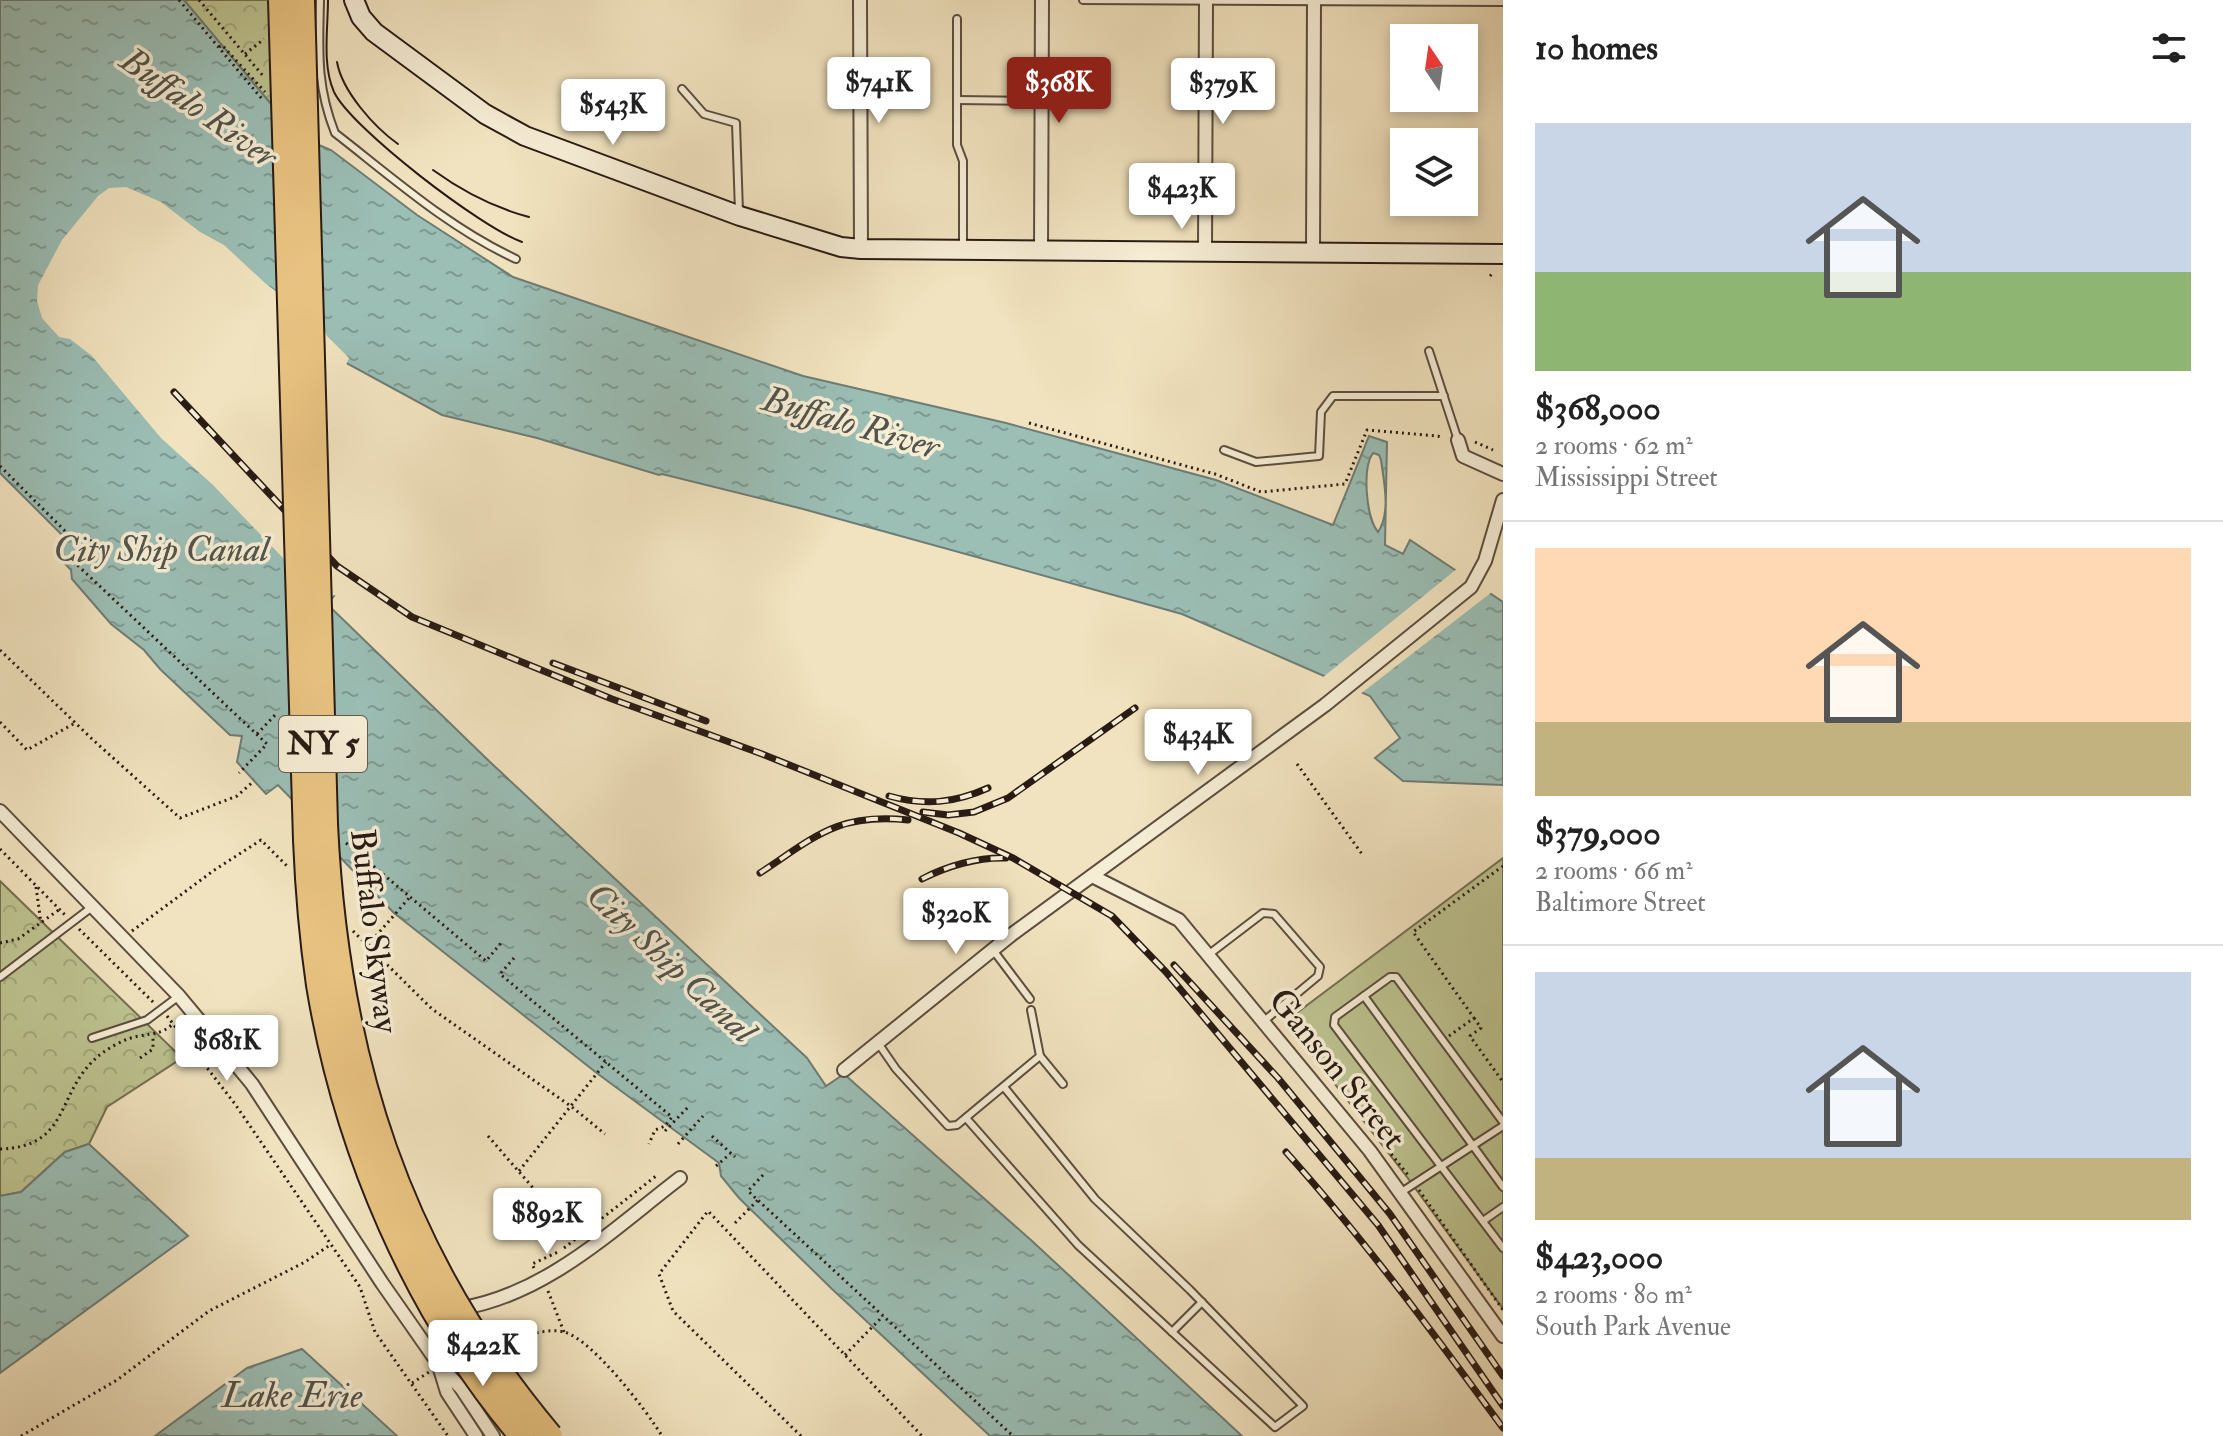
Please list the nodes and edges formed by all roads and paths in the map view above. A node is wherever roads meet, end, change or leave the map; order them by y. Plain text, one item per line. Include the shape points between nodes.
1 (179, 0) edge
2 (199, 0) edge
3 (281, 0) edge
4 (302, 0) edge
5 (320, 0) edge
6 (354, 0) edge
7 (860, 0) edge
8 (1042, 0) edge
9 (1083, 0) edge
10 (1206, 1) edge
11 (1314, 1) edge
12 (1503, 2) edge
13 (957, 19) dead end
14 (270, 35) dead end
15 (245, 54) junction
16 (272, 86) dead end
17 (682, 89) dead end
18 (263, 96) dead end
19 (957, 100) junction
20 (1041, 101) junction
21 (740, 216) junction
22 (861, 249) junction
23 (963, 250) junction
24 (1041, 250) junction
25 (1205, 252) junction
26 (1313, 252) junction
27 (1503, 254) edge
28 (516, 259) dead end
29 (1429, 351) dead end
30 (1444, 396) junction
31 (1458, 440) joint
32 (1475, 442) dead end
33 (1224, 450) dead end
34 (1493, 450) dead end
35 (0, 466) edge
36 (1503, 474) edge
37 (1503, 500) edge
38 (92, 540) dead end
39 (83, 549) junction
40 (0, 650) edge
41 (276, 714) dead end
42 (0, 722) edge
43 (75, 723) junction
44 (257, 734) junction
45 (1297, 764) dead end
46 (239, 773) dead end
47 (254, 781) dead end
48 (0, 811) edge
49 (338, 836) dead end
50 (1362, 854) dead end
51 (1503, 866) edge
52 (293, 871) dead end
53 (1092, 876) junction
54 (35, 885) dead end
55 (410, 897) junction
56 (92, 907) junction
57 (60, 909) dead end
58 (41, 923) junction
59 (346, 924) dead end
60 (122, 938) junction
61 (0, 943) edge
62 (501, 943) dead end
63 (367, 945) junction
64 (993, 950) junction
65 (1208, 955) junction
66 (514, 958) dead end
67 (0, 977) edge
68 (179, 996) junction
69 (1364, 996) junction
70 (1030, 999) dead end
71 (1031, 1010) dead end
72 (166, 1016) dead end
73 (1474, 1018) junction
74 (1264, 1021) junction
75 (173, 1024) junction
76 (1308, 1025) dead end
77 (147, 1031) dead end
78 (153, 1035) junction
79 (1293, 1036) dead end
80 (92, 1038) dead end
81 (1443, 1041) junction
82 (878, 1043) junction
83 (1040, 1056) junction
84 (140, 1058) dead end
85 (606, 1062) junction
86 (844, 1070) dead end
87 (1503, 1082) edge
88 (1063, 1084) dead end
89 (1004, 1087) junction
90 (690, 1105) dead end
91 (572, 1107) junction
92 (703, 1116) dead end
93 (966, 1118) junction
94 (1503, 1124) edge
95 (665, 1131) dead end
96 (605, 1134) dead end
97 (488, 1136) dead end
98 (712, 1136) dead end
99 (649, 1144) dead end
100 (678, 1144) dead end
101 (1473, 1145) junction
102 (0, 1149) edge
103 (716, 1166) dead end
104 (1441, 1166) junction
105 (519, 1171) junction
106 (763, 1175) dead end
107 (656, 1176) dead end
108 (680, 1178) dead end
109 (1503, 1187) edge
110 (1400, 1193) junction
111 (758, 1200) junction
112 (1503, 1207) edge
113 (1483, 1221) junction
114 (735, 1223) dead end
115 (566, 1226) dead end
116 (331, 1245) junction
117 (1503, 1248) edge
118 (536, 1271) dead end
119 (546, 1289) dead end
120 (1202, 1302) junction
121 (883, 1316) junction
122 (405, 1317) junction
123 (564, 1332) junction
124 (1172, 1332) junction
125 (1503, 1336) edge
126 (492, 1346) dead end
127 (845, 1355) junction
128 (440, 1366) junction
129 (426, 1374) dead end
130 (411, 1383) junction
131 (21, 1436) edge
132 (448, 1436) edge
133 (476, 1436) edge
134 (493, 1436) edge
135 (522, 1436) edge
136 (550, 1436) edge
137 (662, 1436) edge
138 (801, 1436) edge
139 (922, 1436) edge
140 (1013, 1436) edge

1 - 18 path
2 - 15 path
3 - 135 highway, Buffalo Skyway / NY 5, bridge via 306,840 319,985 344,1097 382,1204 443,1323
4 - 136 highway, Buffalo Skyway / NY 5, bridge via 328,890 340,983 368,1103 414,1224 468,1325
5 - 28 lane via 318,75 335,133 469,235
6 - 21 street via 374,32 485,114 525,136
7 - 22 street
8 - 20 street
9 - 10 lane
10 - 11 lane
10 - 25 street
11 - 12 lane
11 - 26 street
13 - 19 lane
14 - 15 path
15 - 16 path
17 - 21 lane via 704,114 736,123
19 - 20 lane
19 - 23 lane
20 - 24 street
21 - 22 street
22 - 23 street
23 - 24 street
24 - 25 street
25 - 26 street
26 - 27 street
29 - 30 lane
30 - 31 lane
30 - 33 lane via 1333,396 1321,412 1319,456 1256,462
31 - 36 street via 1463,456
32 - 34 path
35 - 39 path
37 - 53 street via 1485,561 1471,587 1325,705
38 - 39 path
39 - 44 path via 72,560
40 - 43 path
41 - 44 path
42 - 43 path via 27,750
43 - 47 path via 180,818 237,796
44 - 46 path via 267,744
45 - 50 path
48 - 56 street
49 - 55 path
51 - 73 path via 1413,932
52 - 60 path via 261,840
53 - 64 street
53 - 65 street, Ganson Street via 1179,920
54 - 58 path
55 - 62 path via 486,961
55 - 63 path
56 - 60 street
56 - 67 lane
57 - 58 path
58 - 61 path via 18,939
59 - 63 path
60 - 68 street
63 - 91 path via 432,1009
64 - 70 lane
64 - 82 street
65 - 74 street, Ganson Street
65 - 74 lane via 1263,913 1274,914 1320,967 1318,976
66 - 85 path via 500,974
68 - 80 lane via 147,1020
68 - 122 street via 252,1084
69 - 81 lane via 1396,977
69 - 101 lane
69 - 104 lane via 1335,1017 1334,1025
71 - 83 lane
72 - 75 path
73 - 81 path
73 - 87 path via 1481,1028 1470,1036
74 - 110 street, Ganson Street
75 - 78 path
75 - 116 path
76 - 79 path
77 - 78 path
78 - 84 path via 153,1049
78 - 102 path via 123,1042 94,1060 50,1130 22,1149
81 - 94 lane
82 - 86 street
82 - 93 lane via 948,1126
83 - 88 lane
83 - 89 lane
85 - 91 path
85 - 99 path via 672,1117 655,1130
89 - 93 lane
89 - 120 lane via 1095,1199
90 - 95 path
91 - 96 path
91 - 105 path
92 - 100 path
93 - 124 lane via 1078,1245
94 - 101 lane
97 - 105 path
98 - 103 path via 732,1156
101 - 104 lane
101 - 109 lane
104 - 110 lane
104 - 113 lane
105 - 115 path
106 - 111 path via 748,1191
107 - 118 path via 560,1251 532,1264
108 - 122 street via 542,1281 463,1308
110 - 125 street, Ganson Street
111 - 114 path
111 - 121 path
112 - 113 lane
113 - 117 lane
116 - 130 path via 360,1287 375,1332
116 - 131 path via 209,1311 117,1380
119 - 123 path
120 - 124 lane
120 - 124 lane via 1303,1406 1275,1427
121 - 127 path
121 - 140 path
122 - 128 street
123 - 126 path via 543,1332
123 - 137 path via 587,1346 646,1410
127 - 138 path via 708,1211 659,1274 673,1311
127 - 139 path
128 - 133 street via 447,1392
128 - 134 street
129 - 130 path
130 - 132 path

